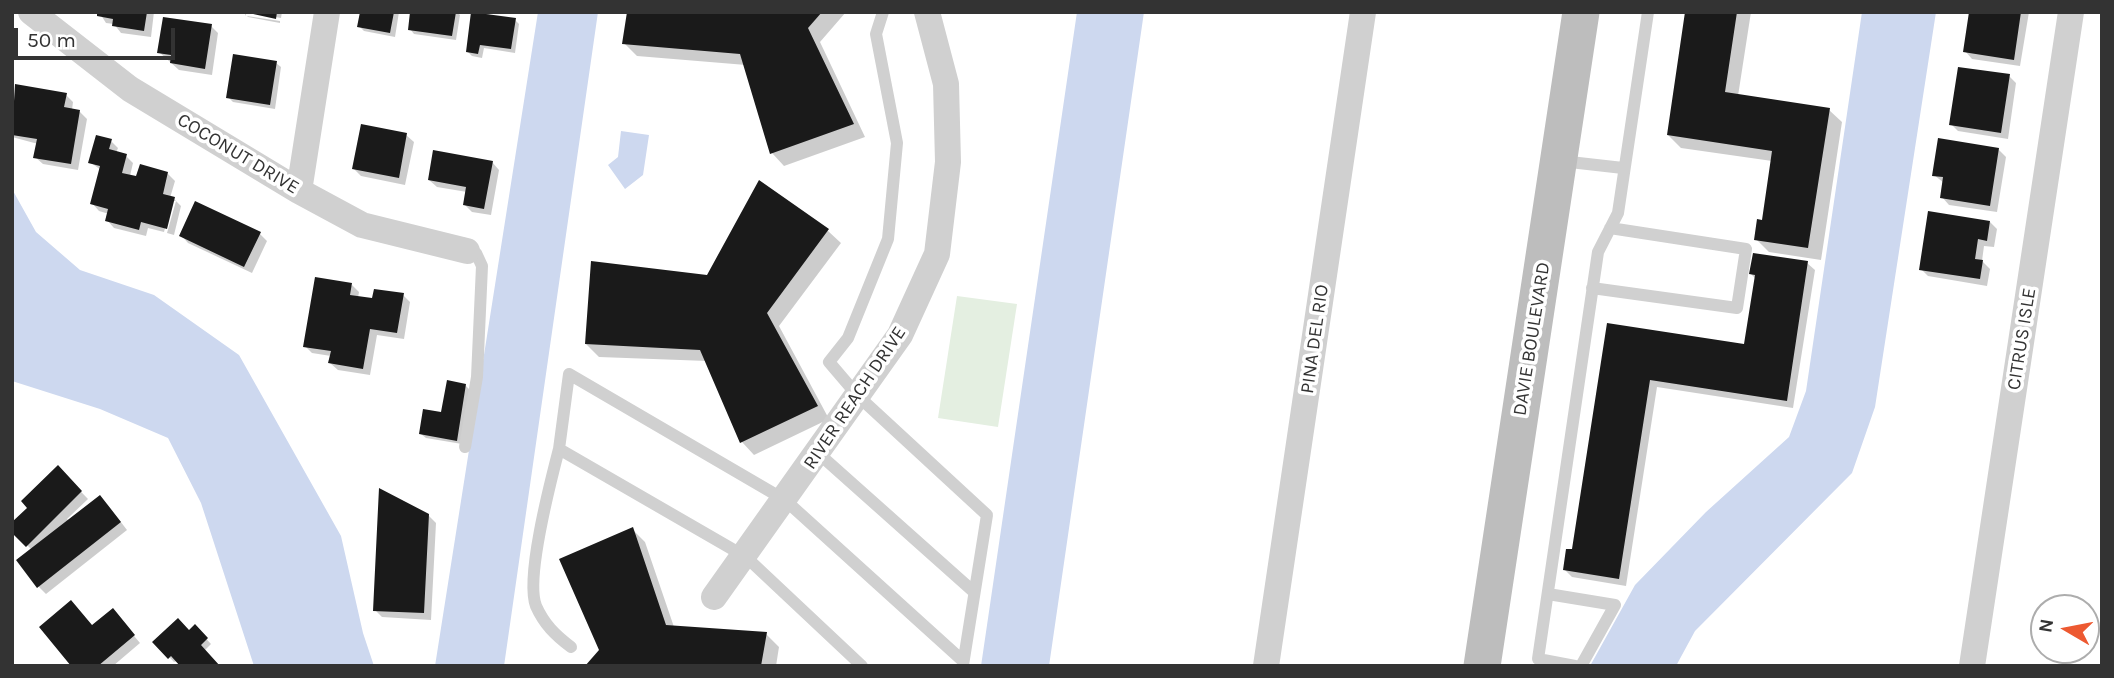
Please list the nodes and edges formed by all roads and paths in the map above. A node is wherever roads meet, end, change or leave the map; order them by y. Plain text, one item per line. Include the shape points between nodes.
1 (31, 12) edge
2 (327, 12) edge
3 (883, 12) edge
4 (927, 12) edge
5 (1363, 12) edge
6 (1581, 12) edge
7 (1647, 12) edge
8 (2071, 12) edge
9 (1559, 160) junction
10 (1623, 168) junction
11 (299, 191) junction
12 (1610, 228) junction
13 (467, 251) joint
14 (1592, 288) junction
15 (858, 396) junction
16 (465, 447) dead end
17 (559, 449) junction
18 (818, 453) junction
19 (785, 500) junction
20 (746, 557) junction
21 (974, 592) junction
22 (1548, 594) junction
23 (714, 597) dead end
24 (571, 647) dead end
25 (963, 664) edge
26 (862, 666) edge
27 (1266, 666) edge
28 (1482, 666) edge
29 (1575, 666) edge
30 (1581, 666) edge
31 (1972, 666) edge

1 - 11 street, COCONUT DRIVE via 130,89
2 - 11 street
3 - 15 lane via 876,34 897,143 888,239 848,338 829,362
4 - 15 street, RIVER REACH DRIVE via 946,84 948,162 937,254 900,335
5 - 27 street, PINA DEL RIO
6 - 9 main road, DAVIE BOULEVARD
7 - 10 lane
8 - 31 street, CITRUS ISLE
9 - 10 lane
9 - 28 main road, DAVIE BOULEVARD
10 - 12 lane via 1618,213
11 - 13 street, COCONUT DRIVE via 362,225
12 - 14 lane via 1598,252
12 - 14 lane via 1746,249 1737,308
13 - 16 lane via 476,253 482,266 477,377
14 - 22 lane
15 - 18 street, RIVER REACH DRIVE
15 - 21 lane via 987,515
17 - 19 lane via 569,374
17 - 20 lane
17 - 24 lane via 542,513 535,603 551,631
18 - 19 street, RIVER REACH DRIVE
18 - 21 lane
19 - 20 street, RIVER REACH DRIVE
19 - 25 lane
20 - 23 street, RIVER REACH DRIVE
20 - 26 lane
21 - 25 lane
22 - 29 lane via 1538,659
22 - 30 lane via 1615,605

